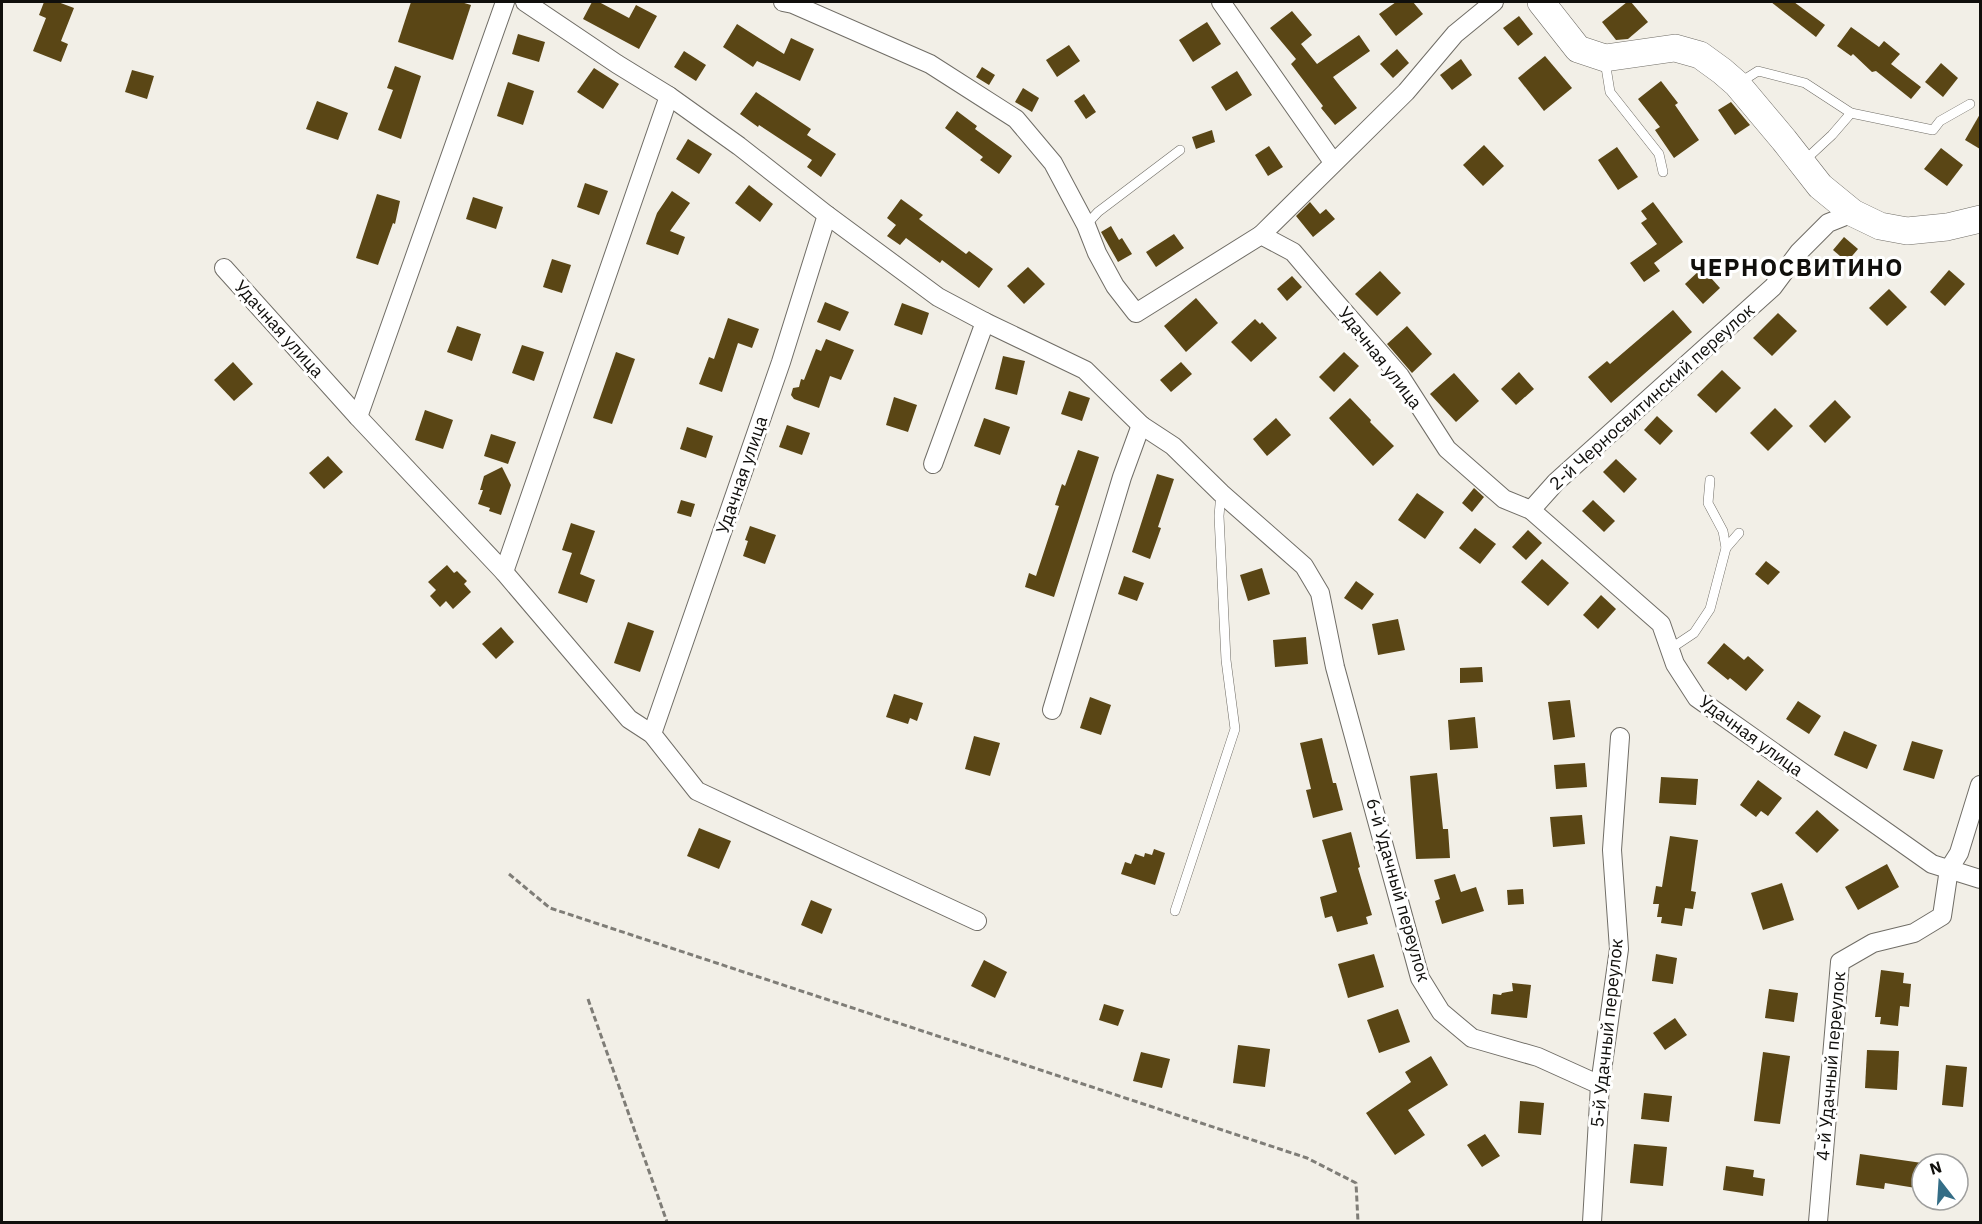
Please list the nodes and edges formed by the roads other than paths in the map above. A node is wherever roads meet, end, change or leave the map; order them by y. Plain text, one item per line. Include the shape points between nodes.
1 (505, 2) edge
2 (525, 2) edge
3 (783, 2) edge
4 (1221, 2) edge
5 (1494, 2) edge
6 (1541, 2) edge
7 (1605, 58) junction
8 (1737, 84) junction
9 (669, 96) junction
10 (1970, 104) dead end
11 (1851, 113) junction
12 (1180, 150) dead end
13 (1333, 162) junction
14 (1802, 164) junction
15 (1663, 172) dead end
16 (1853, 213) junction
17 (827, 215) junction
18 (1980, 219) edge
19 (1086, 225) junction
20 (1261, 235) junction
21 (224, 268) dead end
22 (986, 322) junction
23 (358, 417) junction
24 (1141, 425) junction
25 (933, 464) dead end
26 (1710, 480) dead end
27 (1221, 493) junction
28 (1531, 510) junction
29 (1739, 533) dead end
30 (1726, 549) junction
31 (504, 572) junction
32 (1670, 649) junction
33 (1052, 710) dead end
34 (652, 734) junction
35 (1620, 737) dead end
36 (1980, 785) edge
37 (1949, 869) junction
38 (1980, 879) edge
39 (1175, 911) dead end
40 (977, 921) dead end
41 (1600, 1085) junction
42 (1592, 1222) edge
43 (1818, 1222) edge

1 - 23 street
2 - 9 street
3 - 19 street via 930,64 1016,119 1053,163
4 - 13 street
5 - 13 street via 1455,34 1406,92
6 - 7 street via 1578,49
7 - 8 street via 1675,48 1700,55
7 - 15 lane via 1610,93 1659,154
8 - 11 lane via 1758,71 1805,83
8 - 14 street
9 - 17 street
9 - 31 street
10 - 11 lane via 1940,121 1933,130
11 - 14 lane
12 - 19 lane
13 - 20 street
14 - 16 street via 1820,186
16 - 18 street via 1880,226 1907,231
16 - 28 street, 2-й Черносвитинский переулок via 1828,223 1799,252 1773,287 1556,482
17 - 22 street via 938,297
17 - 34 street, Удачная улица via 781,362
19 - 20 street via 1115,286 1136,313
20 - 28 street, Удачная улица via 1293,252 1321,284 1400,376 1447,449 1504,499
21 - 23 street, Удачная улица
22 - 24 street via 1085,370
22 - 25 street
23 - 31 street, Удачная улица
24 - 27 street via 1173,446
24 - 33 street
26 - 30 lane via 1707,503 1722,531
27 - 39 lane via 1226,660 1235,729
27 - 41 street, 6-й Удачный переулок via 1304,566 1320,593 1335,667 1420,978 1442,1012 1472,1038 1538,1057
28 - 32 street, Удачная улица via 1661,624
29 - 30 lane
30 - 32 lane via 1710,609 1694,633
31 - 34 street, Удачная улица via 628,719
32 - 37 street, Удачная улица via 1697,698 1932,864
34 - 40 street, Удачная улица via 697,791
35 - 41 street, 5-й Удачный переулок via 1612,850 1619,949
36 - 37 street via 1959,853
37 - 38 street, Удачная улица
37 - 43 street, 4-й Удачный переулок via 1942,916 1914,933 1873,943 1840,962
41 - 42 street, 5-й Удачный переулок

